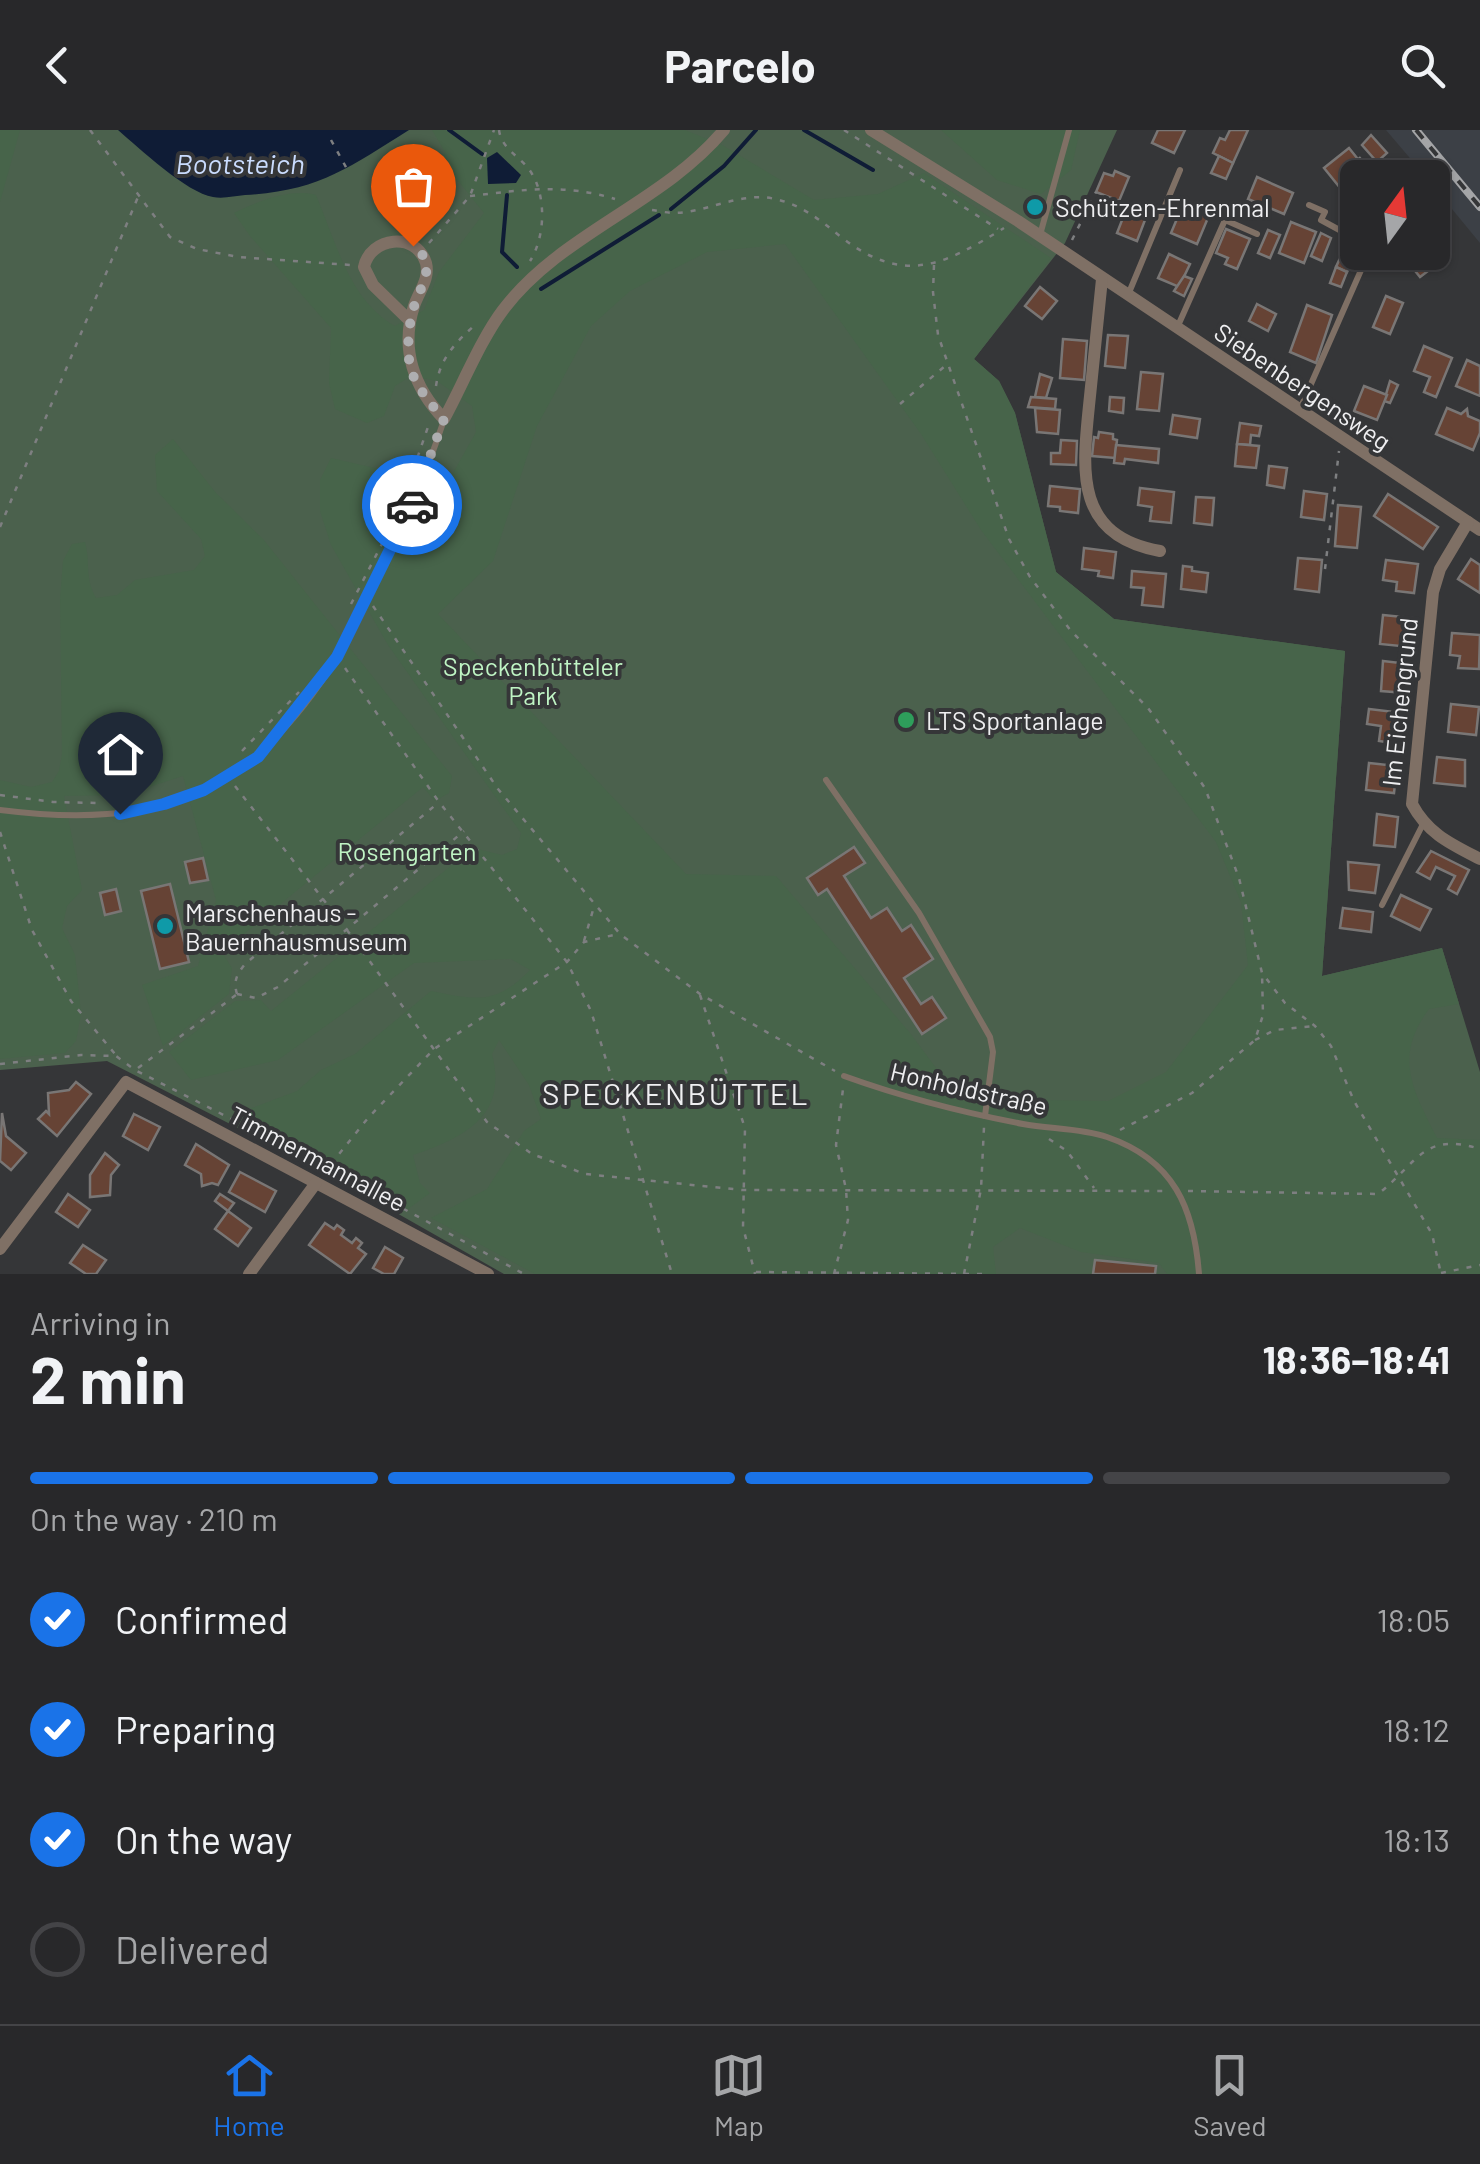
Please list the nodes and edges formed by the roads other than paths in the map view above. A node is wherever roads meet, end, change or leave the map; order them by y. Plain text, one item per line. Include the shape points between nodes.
1 (724, 130) edge
2 (871, 130) edge
3 (1069, 130) edge
4 (1180, 170) dead end
5 (1310, 205) dead end
6 (1340, 230) edge
7 (1257, 234) dead end
8 (1040, 235) junction
9 (1362, 270) edge
10 (1102, 279) junction
11 (1128, 296) junction
12 (410, 321) junction
13 (1177, 329) junction
14 (1300, 410) junction
15 (444, 419) junction
16 (1474, 526) edge
17 (1160, 550) dead end
18 (826, 780) dead end
19 (0, 810) edge
20 (1422, 824) junction
21 (1480, 859) edge
22 (1382, 905) dead end
23 (844, 1076) road end
24 (985, 1116) junction
25 (316, 1182) junction
26 (0, 1250) edge
27 (248, 1274) edge
28 (488, 1274) edge
29 (1199, 1274) edge

1 - 15 street via 696,161 574,244 503,310
2 - 8 street, Siebenbergensweg
3 - 8 lane
4 - 11 lane
5 - 6 lane
7 - 13 lane via 1225,220
8 - 10 street, Siebenbergensweg
9 - 14 lane
10 - 11 street, Siebenbergensweg
10 - 17 street via 1083,467 1096,514 1114,534
11 - 13 street, Siebenbergensweg
12 - 12 street via 427,266 421,252 396,240 371,251 364,267 373,286
12 - 15 street via 411,371
13 - 14 street, Siebenbergensweg
14 - 16 street, Siebenbergensweg
15 - 19 lane via 420,487 337,657 258,757 204,790 120,814
16 - 20 street, Im Eichengrund via 1440,569 1432,592 1412,804
18 - 24 lane via 919,913 990,1037
20 - 21 street
20 - 22 lane
23 - 24 lane, Honholdstraße via 915,1102
24 - 29 lane, Honholdstraße via 1104,1136 1154,1163 1180,1191
25 - 26 street, Timmermannallee via 126,1082
25 - 27 street
25 - 28 street, Timmermannallee

